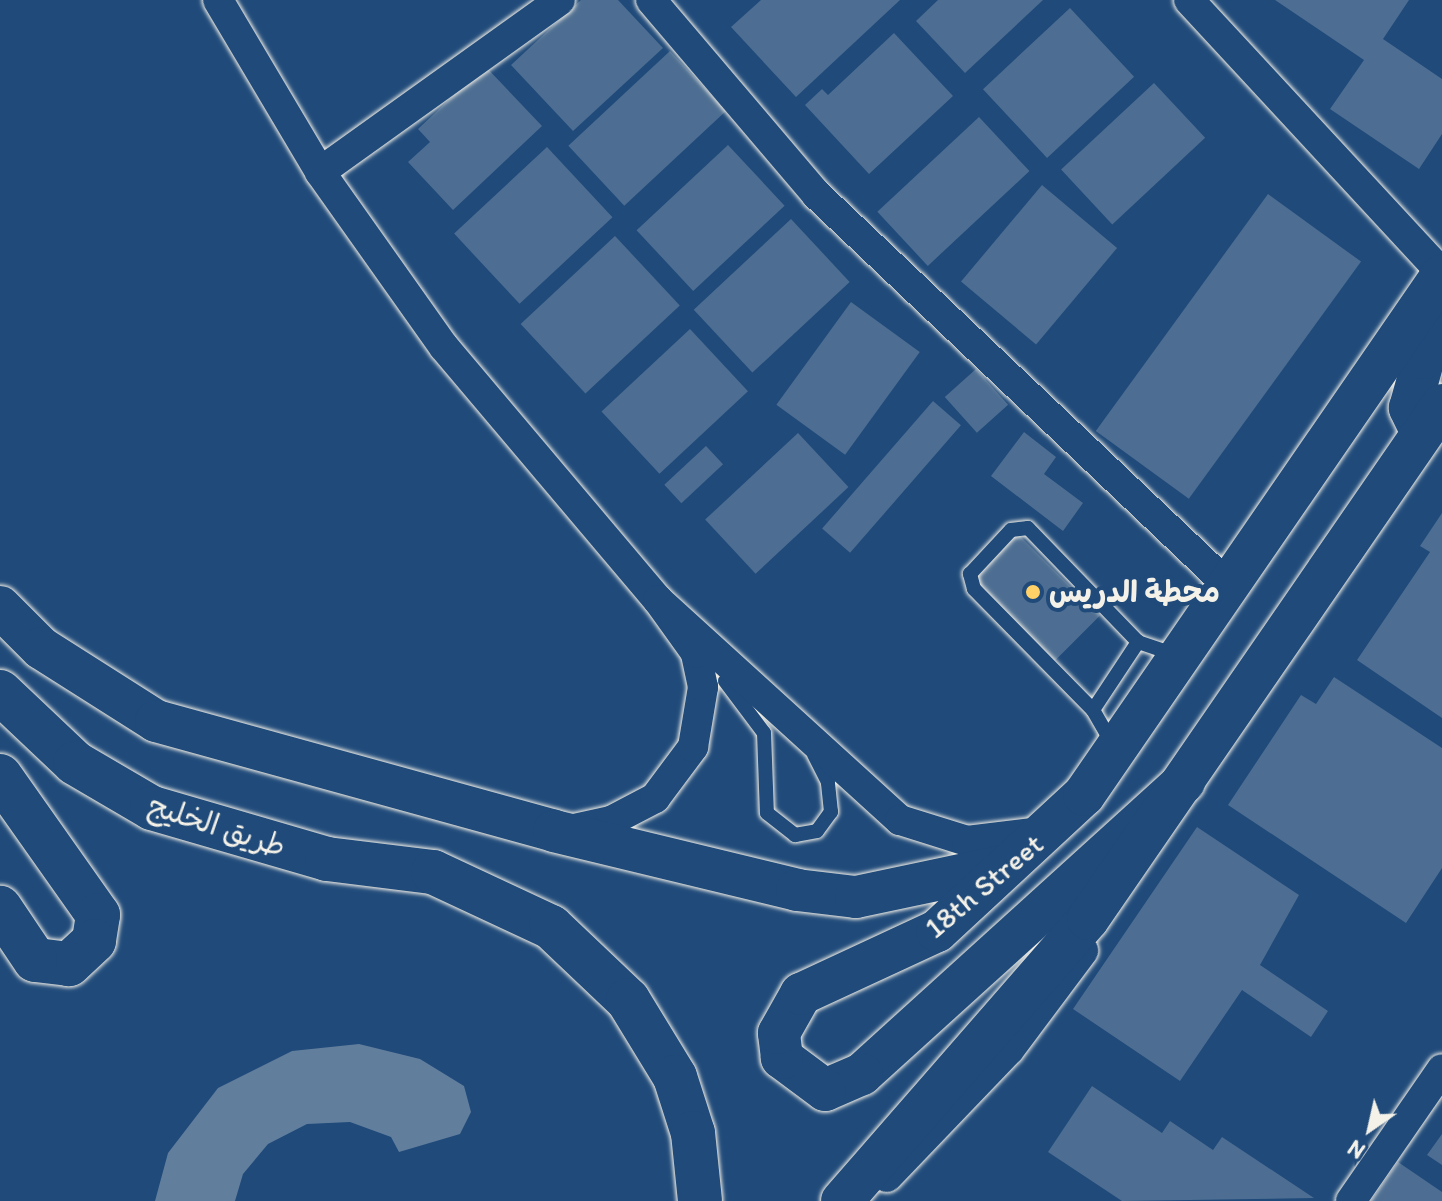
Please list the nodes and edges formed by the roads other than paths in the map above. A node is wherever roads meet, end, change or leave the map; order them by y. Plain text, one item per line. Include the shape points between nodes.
1 (218, 0) edge
2 (560, 0) edge
3 (651, 0) edge
4 (1193, 2) edge
5 (320, 172) junction
6 (1442, 274) edge
7 (1442, 331) edge
8 (1435, 428) edge
9 (1231, 588) junction
10 (658, 600) junction
11 (0, 607) edge
12 (1138, 642) junction
13 (696, 653) junction
14 (1184, 658) junction
15 (0, 692) edge
16 (1093, 710) junction
17 (798, 729) junction
18 (1117, 753) junction
19 (0, 776) edge
20 (1184, 782) junction
21 (554, 831) junction
22 (1049, 831) junction
23 (1017, 862) junction
24 (0, 908) edge
25 (1442, 1069) edge
26 (700, 1201) edge
27 (842, 1201) edge
28 (863, 1201) edge
29 (1351, 1201) edge

1 - 5 street
2 - 5 street
3 - 9 street via 816,194
4 - 6 street
5 - 10 street via 444,347
6 - 9 street, 18th Street
7 - 8 street via 1424,358 1410,408
8 - 20 street
9 - 14 street, 18th Street
10 - 13 street
10 - 17 street
11 - 21 street via 41,648 156,721
12 - 14 lane
12 - 16 lane
12 - 16 lane via 1028,528 1011,530 970,574 974,589
13 - 17 lane via 737,692 764,733 767,813 795,835 817,831 833,799
13 - 21 street via 701,723 676,776 634,811 589,828
14 - 18 street, 18th Street
15 - 26 main road, طريق الخليج via 75,763 152,808 327,859 433,872 494,896 599,965 675,1077 693,1133
16 - 18 lane
17 - 22 street via 900,820 933,835 967,841
18 - 22 street, 18th Street
19 - 24 main road via 98,915 94,941 69,964 35,960
20 - 23 street, 18th Street via 862,1074 825,1090 782,1058 779,1033 801,994 937,931
20 - 27 street via 1044,973
20 - 28 street via 1125,893 1009,1050
21 - 23 street via 797,890 856,897
22 - 23 street, 18th Street
25 - 29 street

